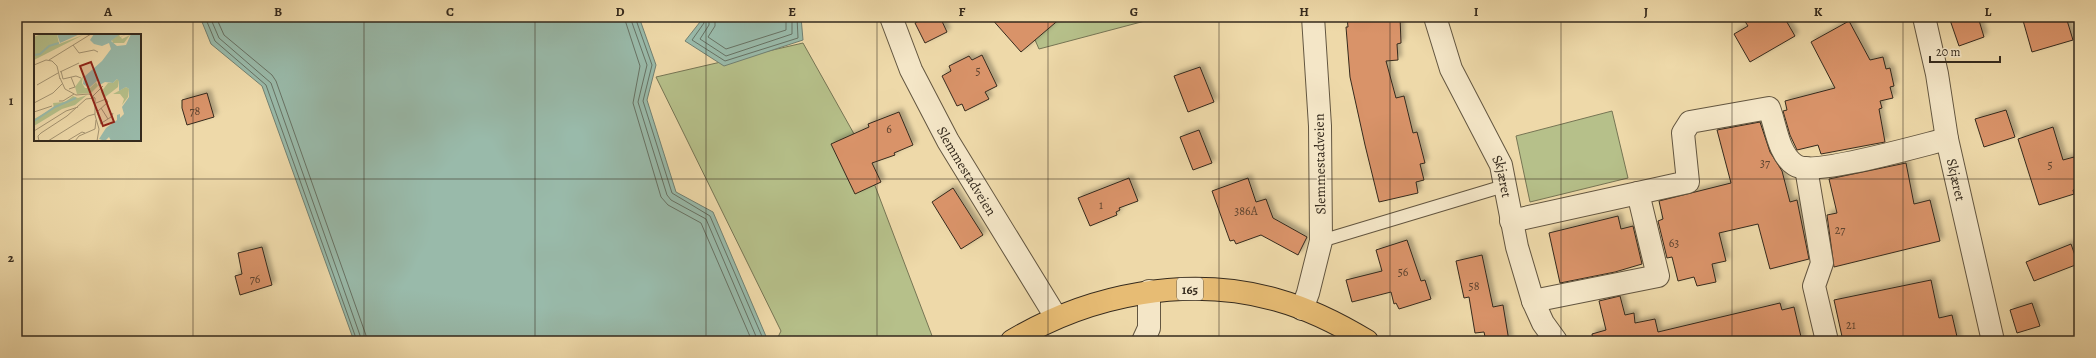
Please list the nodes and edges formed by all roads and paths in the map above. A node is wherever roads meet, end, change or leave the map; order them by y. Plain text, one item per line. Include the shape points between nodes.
1 (892, 17) edge
2 (1313, 17) edge
3 (1435, 17) edge
4 (1924, 17) edge
5 (1947, 139) junction
6 (1806, 168) junction
7 (1504, 186) junction
8 (1638, 193) junction
9 (1511, 221) junction
10 (1321, 241) junction
11 (1149, 291) junction
12 (1533, 301) junction
13 (1302, 309) junction
14 (1056, 318) junction
15 (1012, 341) edge
16 (1143, 341) edge
17 (1367, 341) edge
18 (1556, 341) edge
19 (1827, 341) edge
20 (1993, 341) edge

1 - 14 street, Slemmestadveien via 911,70 948,141
2 - 10 street, Slemmestadveien via 1320,126
3 - 7 street, Skjæret via 1451,69 1501,165
4 - 5 street, Skjæret via 1938,74
5 - 6 street via 1827,168
5 - 20 street, Skjæret
6 - 8 street via 1796,166 1783,151 1769,108 1690,122 1683,134 1688,182
6 - 19 street via 1822,263 1814,286
7 - 9 street, Skjæret
7 - 10 lane
8 - 9 street
8 - 12 street via 1658,276
9 - 12 street, Skjæret
10 - 13 street, Slemmestadveien
11 - 13 main road, 165 via 1197,289 1245,293
11 - 14 main road, 165 via 1106,301
11 - 16 street via 1149,328
12 - 18 street, Skjæret via 1543,323
13 - 17 main road, 165
14 - 15 main road, 165

